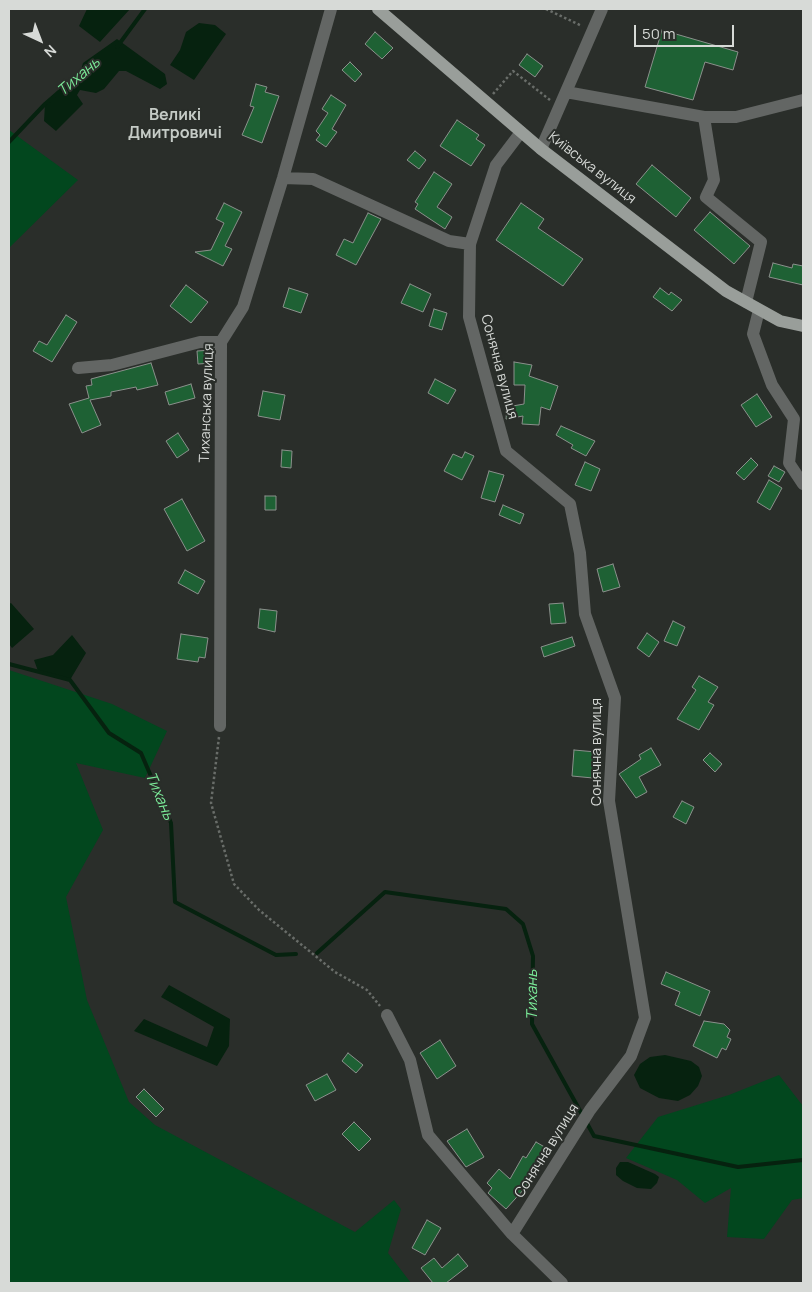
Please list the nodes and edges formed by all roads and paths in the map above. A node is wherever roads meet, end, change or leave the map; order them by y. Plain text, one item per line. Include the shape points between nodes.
1 (331, 9) edge
2 (378, 9) edge
3 (546, 9) edge
4 (602, 9) edge
5 (592, 31) junction
6 (566, 92) junction
7 (803, 100) edge
8 (486, 102) junction
9 (559, 108) junction
10 (704, 117) junction
11 (521, 132) junction
12 (541, 149) junction
13 (283, 178) junction
14 (470, 244) junction
15 (746, 302) junction
16 (759, 310) junction
17 (803, 326) edge
18 (221, 342) junction
19 (78, 368) dead end
20 (803, 484) edge
21 (220, 726) joint
22 (387, 1015) joint
23 (512, 1234) junction
24 (562, 1283) edge

1 - 13 street, Тиханська вулиця
2 - 8 main road, Київська вулиця
3 - 5 path
4 - 5 street
5 - 6 street
6 - 9 street
6 - 10 street
7 - 10 street via 736,117
8 - 9 path via 513,71
8 - 11 main road, Київська вулиця
9 - 12 street
10 - 15 street via 714,180 706,197 761,242
11 - 12 main road, Київська вулиця
11 - 14 street, Сонячна вулиця via 496,166
12 - 15 main road, Київська вулиця via 726,291
13 - 14 street via 313,179 449,241
13 - 18 street, Тиханська вулиця via 243,307
14 - 23 street, Сонячна вулиця via 469,317 506,451 570,504 580,553 585,614 614,698 609,801 645,1018 631,1056 590,1110
15 - 16 main road, Київська вулиця
16 - 17 main road, Київська вулиця via 780,322
16 - 20 street via 753,334 772,385 794,419 789,463
18 - 19 street via 200,342 112,365
18 - 21 street, Тиханська вулиця
21 - 22 path via 211,803 234,884 259,910 335,972 367,990
22 - 23 street via 410,1060 428,1135
23 - 24 street

